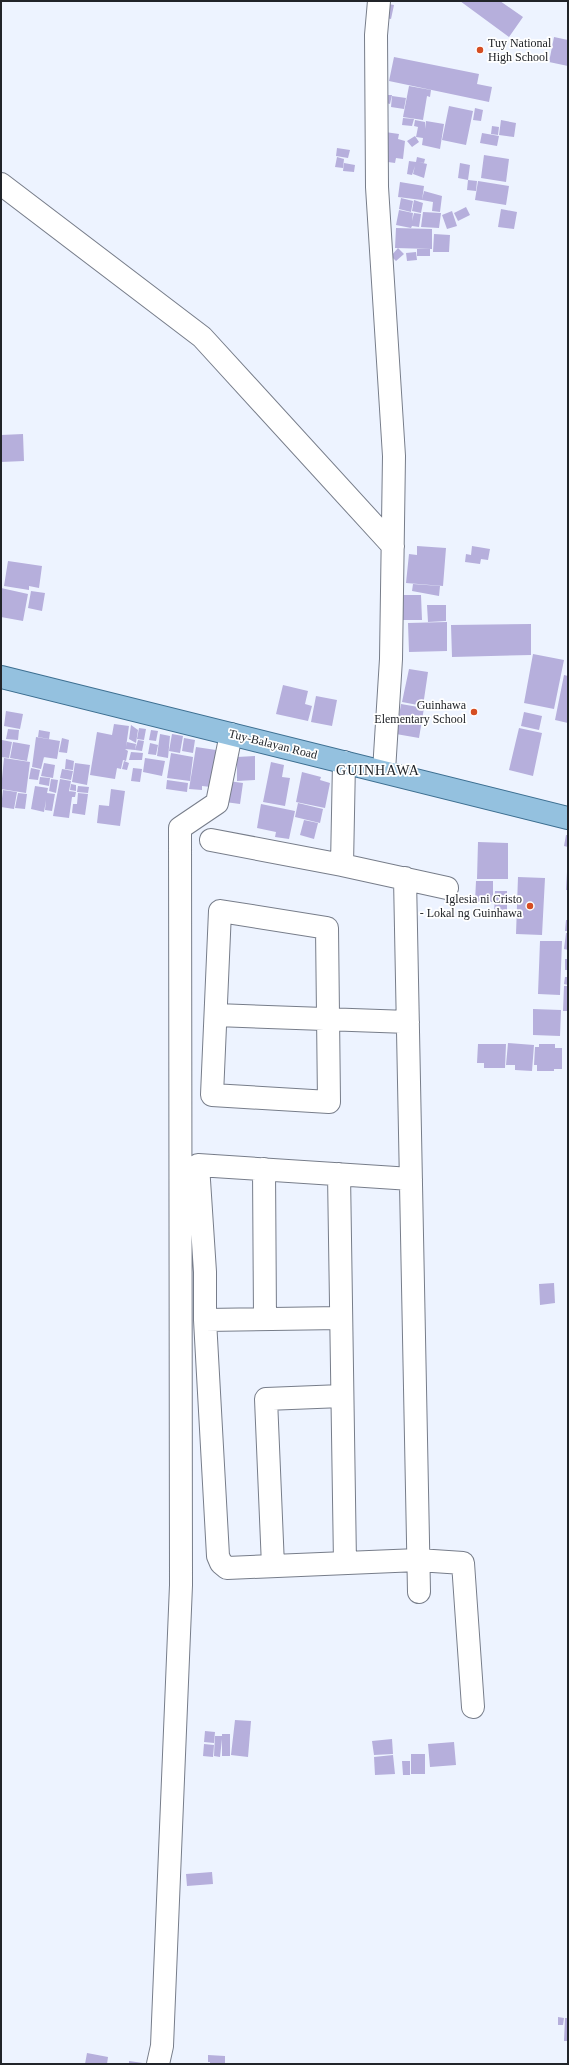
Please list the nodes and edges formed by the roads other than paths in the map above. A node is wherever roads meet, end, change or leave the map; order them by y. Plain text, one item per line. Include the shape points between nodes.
1 (379, 1) edge
2 (1, 184) edge
3 (393, 546) junction
4 (1, 677) edge
5 (231, 734) junction
6 (344, 762) junction
7 (384, 771) junction
8 (568, 818) edge
9 (211, 840) dead end
10 (342, 865) junction
11 (405, 878) junction
12 (447, 888) dead end
13 (216, 1015) junction
14 (328, 1019) junction
15 (408, 1022) junction
16 (264, 1169) junction
17 (339, 1174) junction
18 (411, 1179) junction
19 (341, 1318) junction
20 (205, 1320) junction
21 (265, 1320) junction
22 (342, 1396) junction
23 (418, 1560) junction
24 (345, 1563) junction
25 (273, 1566) junction
26 (419, 1592) dead end
27 (473, 1707) dead end
28 (158, 2064) edge

1 - 3 street via 376,35 377,187 394,456
2 - 3 street via 202,337
3 - 7 street via 391,659
4 - 5 main road, Tuy-Balayan Road
5 - 6 main road, Tuy-Balayan Road
5 - 28 street via 218,803 180,828 181,1585 162,2046
6 - 7 main road, Tuy-Balayan Road
6 - 10 street
7 - 8 main road, Tuy-Balayan Road via 437,787
9 - 10 street
10 - 11 street
11 - 12 street
11 - 15 street
13 - 14 street
13 - 14 street via 212,1095 329,1102
13 - 14 street via 220,911 327,928
14 - 15 street
15 - 18 street
16 - 17 street
16 - 20 street via 198,1165 205,1272
16 - 21 street
17 - 18 street
17 - 19 street
18 - 23 street
19 - 21 street
19 - 22 street
20 - 21 street
20 - 25 street via 218,1556 227,1568
22 - 24 street
22 - 25 street via 266,1398
23 - 24 street
23 - 26 street
23 - 27 street via 463,1563
24 - 25 street

